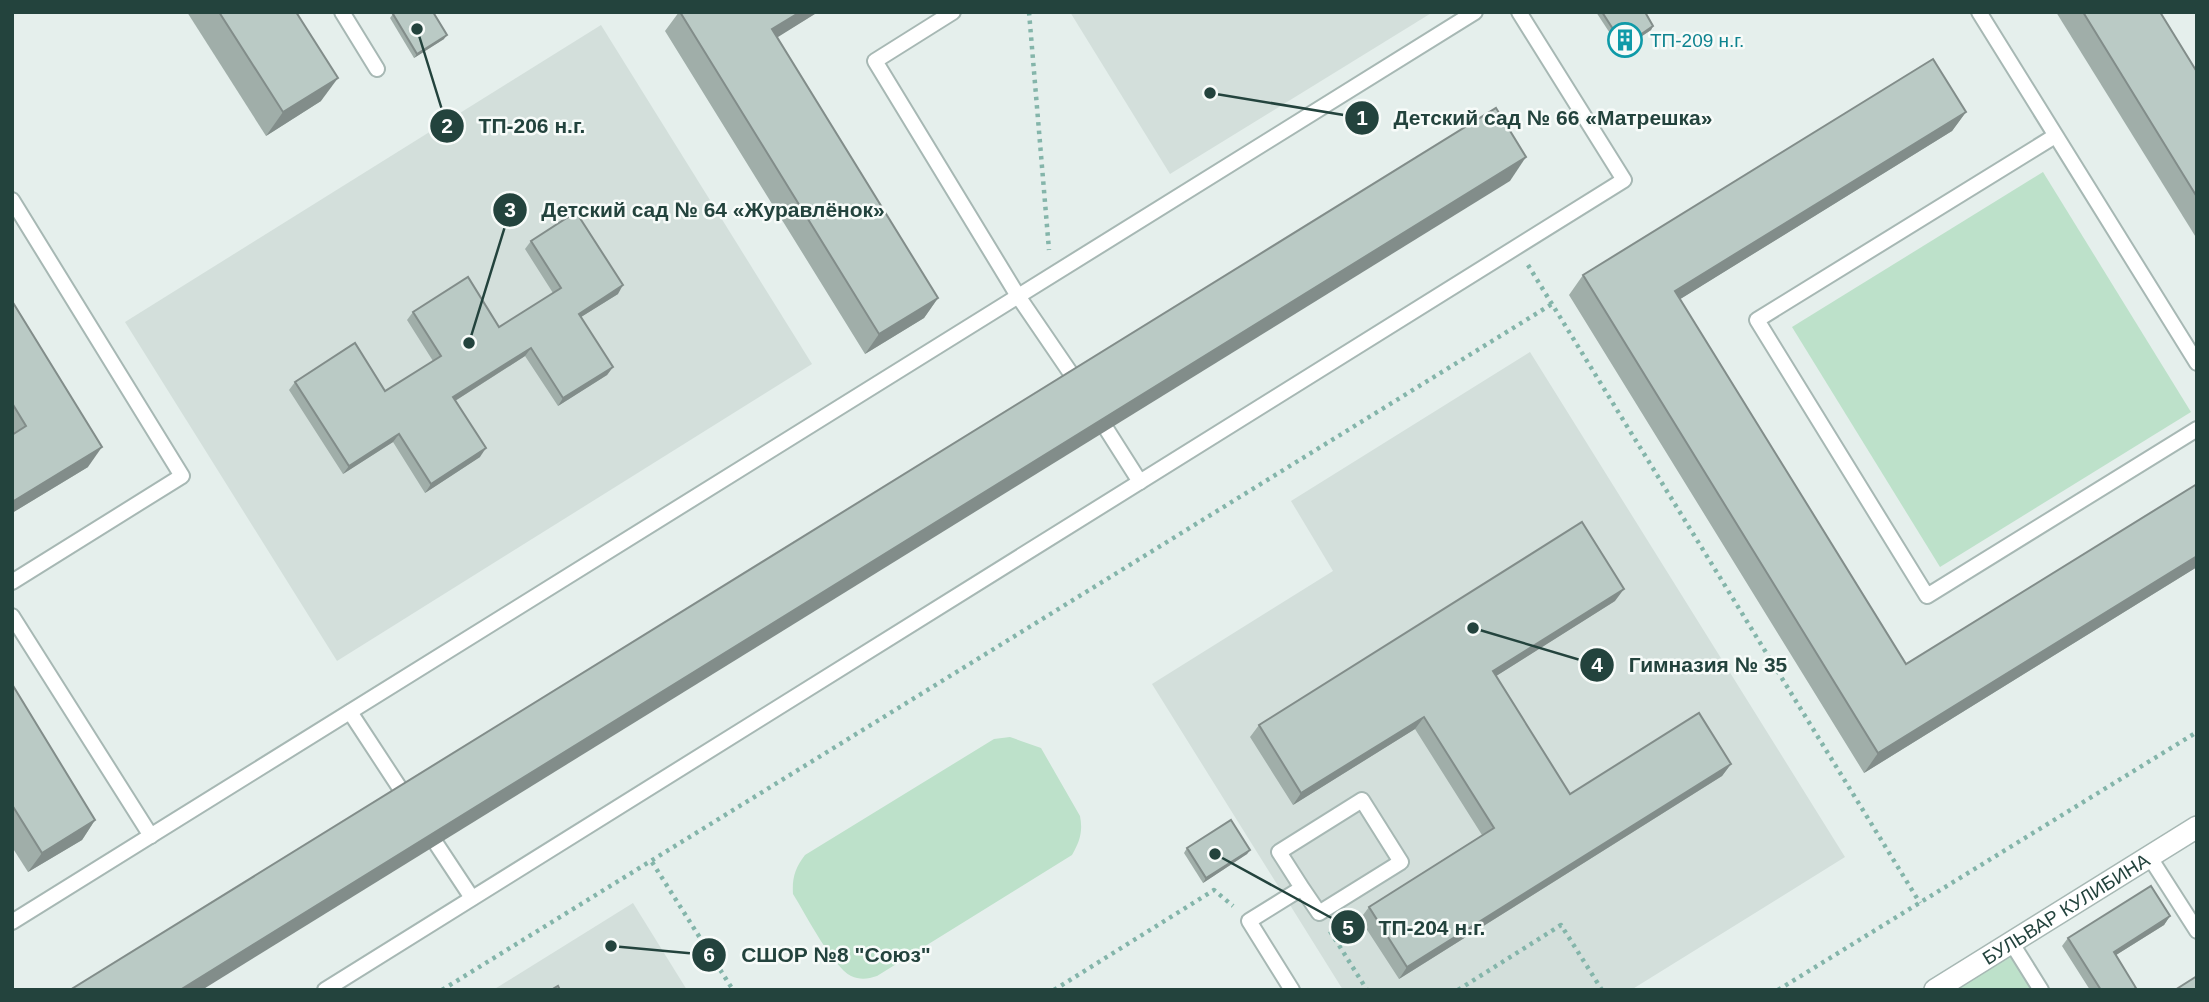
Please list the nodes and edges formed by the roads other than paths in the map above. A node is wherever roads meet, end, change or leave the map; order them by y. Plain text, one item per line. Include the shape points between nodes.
1 (342, 12) edge
2 (953, 12) edge
3 (1475, 12) edge
4 (1520, 12) edge
5 (1979, 12) edge
6 (377, 69) dead end
7 (2056, 136) junction
8 (12, 200) edge
9 (1018, 296) junction
10 (2197, 363) edge
11 (1076, 381) edge
12 (2197, 429) edge
13 (1107, 430) edge
14 (1140, 482) junction
15 (12, 582) edge
16 (12, 615) edge
17 (350, 712) junction
18 (405, 796) edge
19 (2197, 827) edge
20 (151, 836) junction
21 (437, 845) edge
22 (2149, 856) junction
23 (1302, 888) junction
24 (472, 898) junction
25 (12, 922) edge
26 (2197, 931) edge
27 (2011, 942) junction
28 (325, 990) edge
29 (1292, 990) edge
30 (1934, 990) edge
31 (2041, 990) edge

1 - 6 lane
2 - 9 lane via 875,61
3 - 9 lane
4 - 14 lane via 1624,180
5 - 7 lane
7 - 10 lane
7 - 12 lane via 1756,320 1927,596
8 - 15 lane via 182,476
9 - 11 lane
9 - 17 lane
13 - 14 lane
14 - 24 lane
16 - 20 lane
17 - 18 lane
17 - 20 lane
19 - 22 street, БУЛЬВАР КУЛИБИНА
20 - 25 lane
21 - 24 lane
22 - 26 lane
22 - 27 street, БУЛЬВАР КУЛИБИНА
23 - 23 lane via 1279,852 1362,800 1401,862 1319,913
23 - 29 lane via 1249,921
24 - 28 lane
27 - 30 street, БУЛЬВАР КУЛИБИНА
27 - 31 lane

